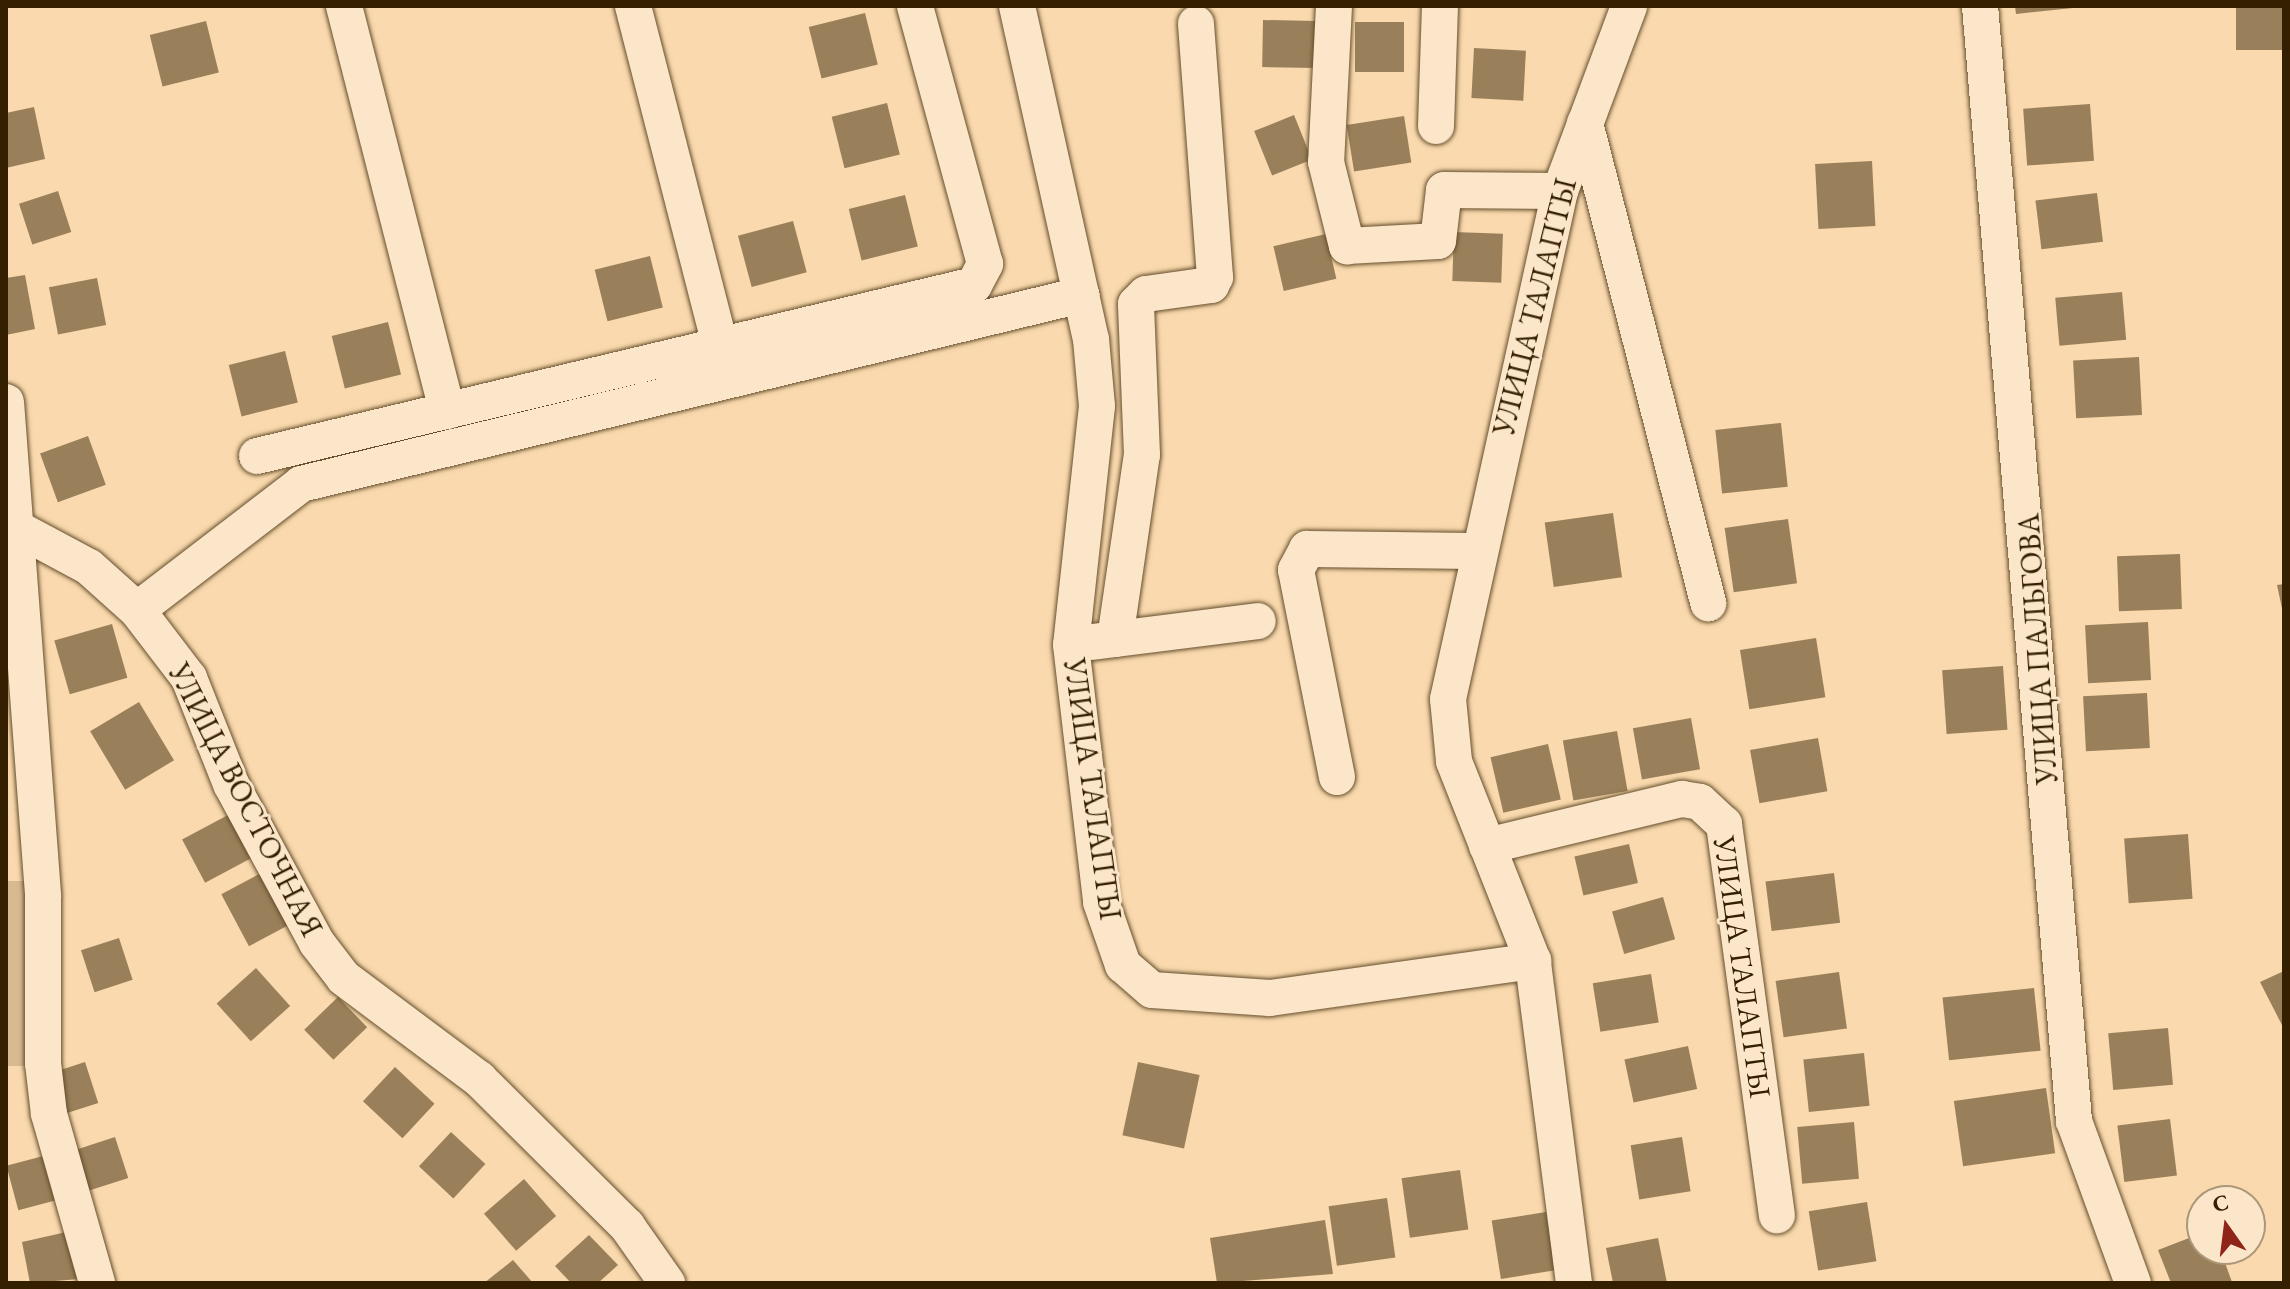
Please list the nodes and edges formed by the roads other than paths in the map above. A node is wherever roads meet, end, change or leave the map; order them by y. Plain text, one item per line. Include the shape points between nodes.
1 (344, 6) edge
2 (633, 6) edge
3 (915, 6) edge
4 (1017, 6) edge
5 (1334, 6) edge
6 (1440, 6) edge
7 (1629, 6) edge
8 (1980, 6) edge
9 (1196, 24) dead end
10 (1585, 123) junction
11 (1436, 126) dead end
12 (1560, 191) junction
13 (1081, 295) junction
14 (720, 346) junction
15 (6, 402) edge
16 (447, 411) junction
17 (257, 456) dead end
18 (20, 530) junction
19 (1477, 551) junction
20 (1708, 603) dead end
21 (137, 610) junction
22 (1258, 621) dead end
23 (1115, 639) junction
24 (1071, 645) junction
25 (1337, 777) dead end
26 (1487, 846) junction
27 (1533, 961) junction
28 (1777, 1215) dead end
29 (97, 1283) edge
30 (667, 1283) edge
31 (1574, 1283) edge
32 (2133, 1283) edge

1 - 16 street
2 - 14 street
3 - 14 street via 985,264 974,285
4 - 13 street, УЛИЦА ТАЛАПТЫ
5 - 12 street via 1326,162 1347,246 1438,241 1444,190
6 - 11 street
7 - 10 street, УЛИЦА ТАЛАПТЫ
8 - 32 street, УЛИЦА ПАЛЬГОВА via 2074,1121
9 - 23 street via 1215,277 1211,285 1146,294 1136,304 1142,455
10 - 12 street, УЛИЦА ТАЛАПТЫ
10 - 20 street
12 - 19 street, УЛИЦА ТАЛАПТЫ
13 - 21 street via 301,484
13 - 24 street, УЛИЦА ТАЛАПТЫ via 1097,406
14 - 16 street
15 - 18 street
16 - 17 street
18 - 21 street, УЛИЦА ВОСТОЧНАЯ via 89,567
18 - 29 street via 44,912 43,1063 49,1114
19 - 25 street via 1307,549 1296,570
19 - 26 street, УЛИЦА ТАЛАПТЫ via 1448,699 1454,761
21 - 30 street, УЛИЦА ВОСТОЧНАЯ via 189,678 231,784 317,943 344,978 479,1079 627,1226
22 - 23 street
23 - 24 street
24 - 27 street, УЛИЦА ТАЛАПТЫ via 1101,902 1123,965 1152,990 1298,998
26 - 27 street, УЛИЦА ТАЛАПТЫ
26 - 28 street, УЛИЦА ТАЛАПТЫ via 1682,799 1700,802 1724,824
27 - 31 street, УЛИЦА ТАЛАПТЫ

